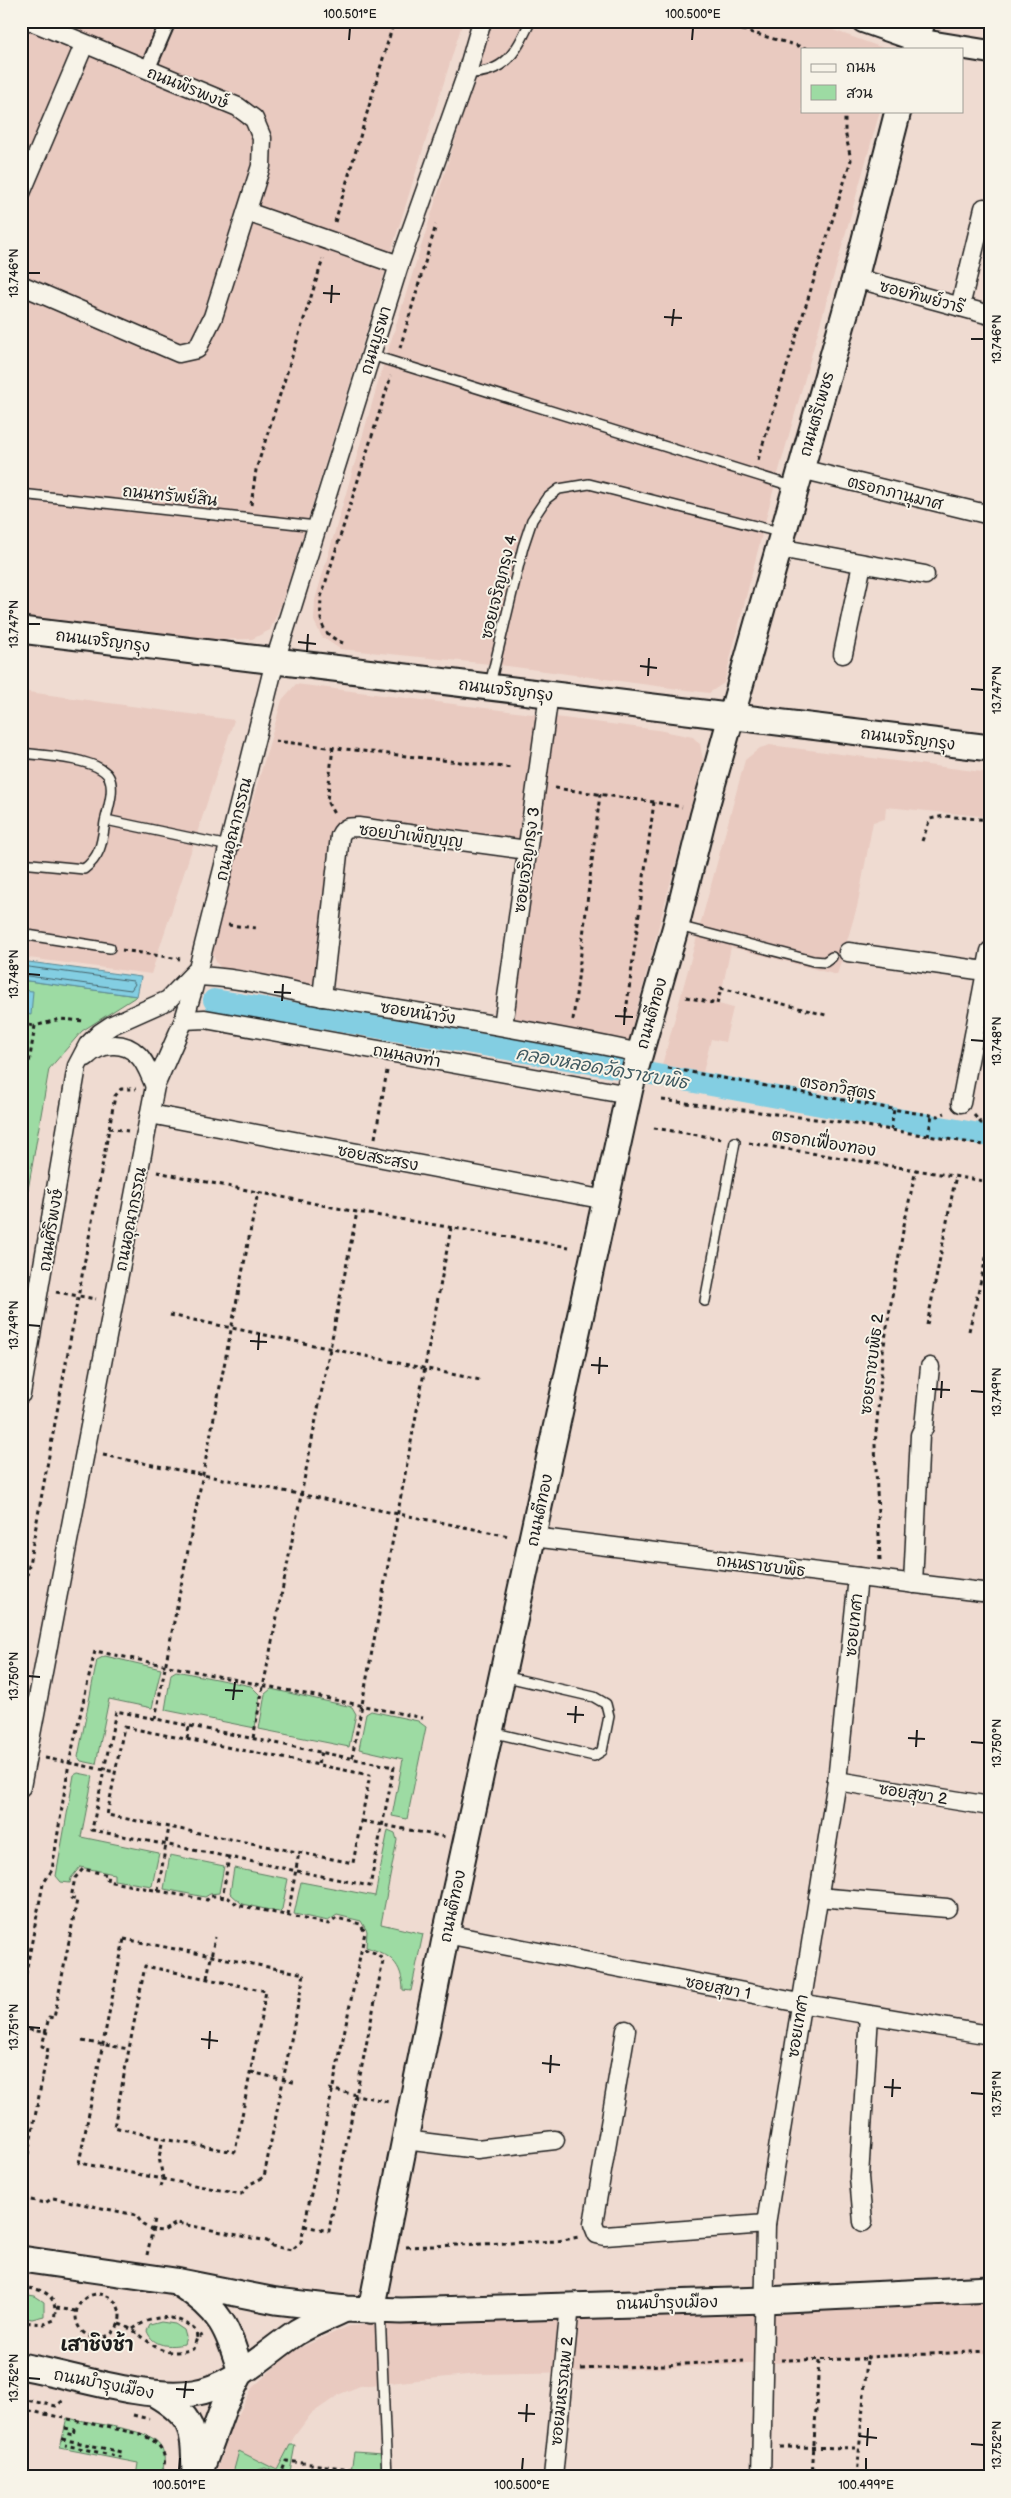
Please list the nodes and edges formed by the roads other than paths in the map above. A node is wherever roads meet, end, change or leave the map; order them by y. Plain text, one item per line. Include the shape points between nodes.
1 (31, 21) edge
2 (168, 21) edge
3 (482, 21) edge
4 (863, 21) edge
5 (530, 22) edge
6 (918, 37) edge
7 (84, 45) junction
8 (990, 52) edge
9 (147, 70) junction
10 (467, 73) junction
11 (898, 112) edge
12 (21, 193) edge
13 (984, 208) dead end
14 (247, 212) junction
15 (399, 265) junction
16 (854, 278) junction
17 (21, 285) edge
18 (960, 307) junction
19 (990, 315) edge
20 (370, 355) junction
21 (798, 478) junction
22 (21, 494) edge
23 (990, 516) edge
24 (316, 526) junction
25 (781, 540) junction
26 (862, 564) junction
27 (925, 575) dead end
28 (21, 630) edge
29 (843, 654) dead end
30 (275, 661) junction
31 (489, 687) junction
32 (549, 694) junction
33 (732, 716) junction
34 (990, 748) edge
35 (21, 753) edge
36 (106, 820) junction
37 (229, 846) junction
38 (527, 850) junction
39 (21, 863) edge
40 (676, 926) junction
41 (21, 934) edge
42 (110, 948) road end
43 (990, 951) edge
44 (840, 954) joint
45 (198, 969) junction
46 (985, 971) junction
47 (322, 997) junction
48 (184, 1020) junction
49 (503, 1026) junction
50 (639, 1058) junction
51 (77, 1066) junction
52 (148, 1087) junction
53 (630, 1092) junction
54 (961, 1103) road end
55 (150, 1114) junction
56 (736, 1142) road end
57 (606, 1200) junction
58 (705, 1301) dead end
59 (930, 1367) dead end
60 (21, 1394) edge
61 (521, 1537) junction
62 (858, 1577) junction
63 (913, 1584) junction
64 (990, 1594) edge
65 (502, 1676) junction
66 (490, 1732) junction
67 (836, 1781) junction
68 (21, 1787) edge
69 (990, 1806) edge
70 (818, 1897) junction
71 (947, 1908) dead end
72 (446, 1934) junction
73 (800, 2003) junction
74 (869, 2015) junction
75 (626, 2030) dead end
76 (990, 2036) edge
77 (405, 2140) junction
78 (555, 2140) dead end
79 (863, 2222) dead end
80 (766, 2224) junction
81 (21, 2259) edge
82 (175, 2281) junction
83 (990, 2289) edge
84 (765, 2300) junction
85 (570, 2305) junction
86 (345, 2309) junction
87 (376, 2310) junction
88 (22, 2365) edge
89 (241, 2372) junction
90 (154, 2394) junction
91 (197, 2477) edge
92 (388, 2477) edge
93 (552, 2477) edge
94 (761, 2477) edge

1 - 7 street, ถนนพีรพงษ์
2 - 9 street
3 - 10 street, ถนนบูรพา
4 - 6 street
5 - 10 lane via 516,53 501,65
6 - 8 street
7 - 9 street, ถนนพีรพงษ์
7 - 12 street
9 - 14 street, ถนนพีรพงษ์ via 238,107 254,119 262,138 261,166
10 - 15 street, ถนนบูรพา
11 - 16 main road, ถนนตรีเพชร
13 - 18 street
14 - 15 street
14 - 17 street, ถนนพีรพงษ์ via 213,318 197,349 179,353
15 - 20 street, ถนนบูรพา
16 - 18 street, ซอยทิพย์วารี
16 - 21 main road, ถนนตรีเพชร
18 - 19 street, ซอยทิพย์วารี
20 - 21 lane via 754,473
20 - 24 street, ถนนบูรพา
21 - 23 street, ตรอกภานุมาศ
21 - 25 main road, ถนนตรีเพชร
22 - 24 lane, ถนนทรัพย์สิน
24 - 30 street, ถนนบูรพา
25 - 26 street
25 - 31 lane, ซอยเจริญกรุง 4 via 589,484 559,489 546,499 527,531
25 - 33 main road, ถนนตรีเพชร
26 - 27 street
26 - 29 street
28 - 30 main road, ถนนเจริญกรุง
30 - 31 main road, ถนนเจริญกรุง
30 - 37 street, ถนนอุณากรรณ
31 - 32 main road, ถนนเจริญกรุง
32 - 33 main road, ถนนเจริญกรุง
32 - 38 street, ซอยเจริญกรุง 3
33 - 34 main road, ถนนเจริญกรุง
33 - 40 main road, ถนนตีทอง
35 - 36 lane via 65,758 102,770 111,787
36 - 37 lane
36 - 39 lane via 99,854 84,868
37 - 45 street, ถนนอุณากรรณ
38 - 47 street, ซอยบำเพ็ญบุญ via 358,827 342,831
38 - 49 street, ซอยเจริญกรุง 3
40 - 44 lane via 813,961 824,962
40 - 50 main road, ถนนตีทอง
41 - 42 lane
43 - 46 street
44 - 46 street
45 - 47 street, ซอยหน้าวัง
45 - 48 street, ถนนอุณากรรณ
45 - 51 street, ถนนศิริพงษ์ via 168,1000 112,1025 88,1045
46 - 54 street
47 - 49 street, ซอยหน้าวัง
48 - 52 street, ถนนอุณากรรณ
48 - 53 street, ถนนลงท่า via 205,1019
49 - 50 street, ซอยหน้าวัง
50 - 53 main road, ถนนตีทอง
51 - 52 street via 94,1049 105,1045 129,1048 140,1056
51 - 60 street, ถนนศิริพงษ์
52 - 55 street, ถนนอุณากรรณ
53 - 57 main road, ถนนตีทอง
55 - 57 street, ซอยสระสรง
55 - 68 street, ถนนอุณากรรณ
56 - 58 lane
57 - 61 main road, ถนนตีทอง
59 - 63 street via 924,1427 920,1434
61 - 62 street, ถนนราชบพิธ
61 - 65 main road, ถนนตีทอง
62 - 63 street, ถนนราชบพิธ
62 - 67 street, ซอยเทศา
63 - 64 street, ถนนราชบพิธ
65 - 66 main road, ถนนตีทอง
65 - 66 lane via 594,1697 606,1704 609,1716 602,1751 594,1756
66 - 72 main road, ถนนตีทอง
67 - 69 street, ซอยสุขา 2
67 - 70 street, ซอยเทศา
70 - 71 street
70 - 73 street, ซอยเทศา
72 - 73 street, ซอยสุขา 1
72 - 77 main road, ถนนตีทอง
73 - 74 street, ซอยสุขา 1
73 - 80 street, ซอยเทศา
74 - 76 street, ซอยสุขา 1
74 - 79 street via 859,2177
75 - 80 street via 592,2224 597,2234
77 - 78 street via 477,2149
77 - 87 main road, ถนนตีทอง
80 - 84 street, ซอยเทศา
81 - 82 main road, ถนนบำรุงเมือง
82 - 86 main road, ถนนบำรุงเมือง via 276,2301
82 - 89 main road via 202,2298 217,2314 228,2331
83 - 84 main road, ถนนบำรุงเมือง
84 - 85 main road, ถนนบำรุงเมือง
84 - 94 street, ซอยเทศา
85 - 87 main road, ถนนบำรุงเมือง
85 - 93 street, ซอยมหรรณพ 2
86 - 87 main road, ถนนบำรุงเมือง
86 - 89 main road, ถนนบำรุงเมือง via 298,2332
87 - 92 lane
88 - 90 main road, ถนนบำรุงเมือง
89 - 90 main road, ถนนบำรุงเมือง via 194,2393
89 - 91 main road via 224,2406
90 - 91 main road via 177,2407 189,2424

